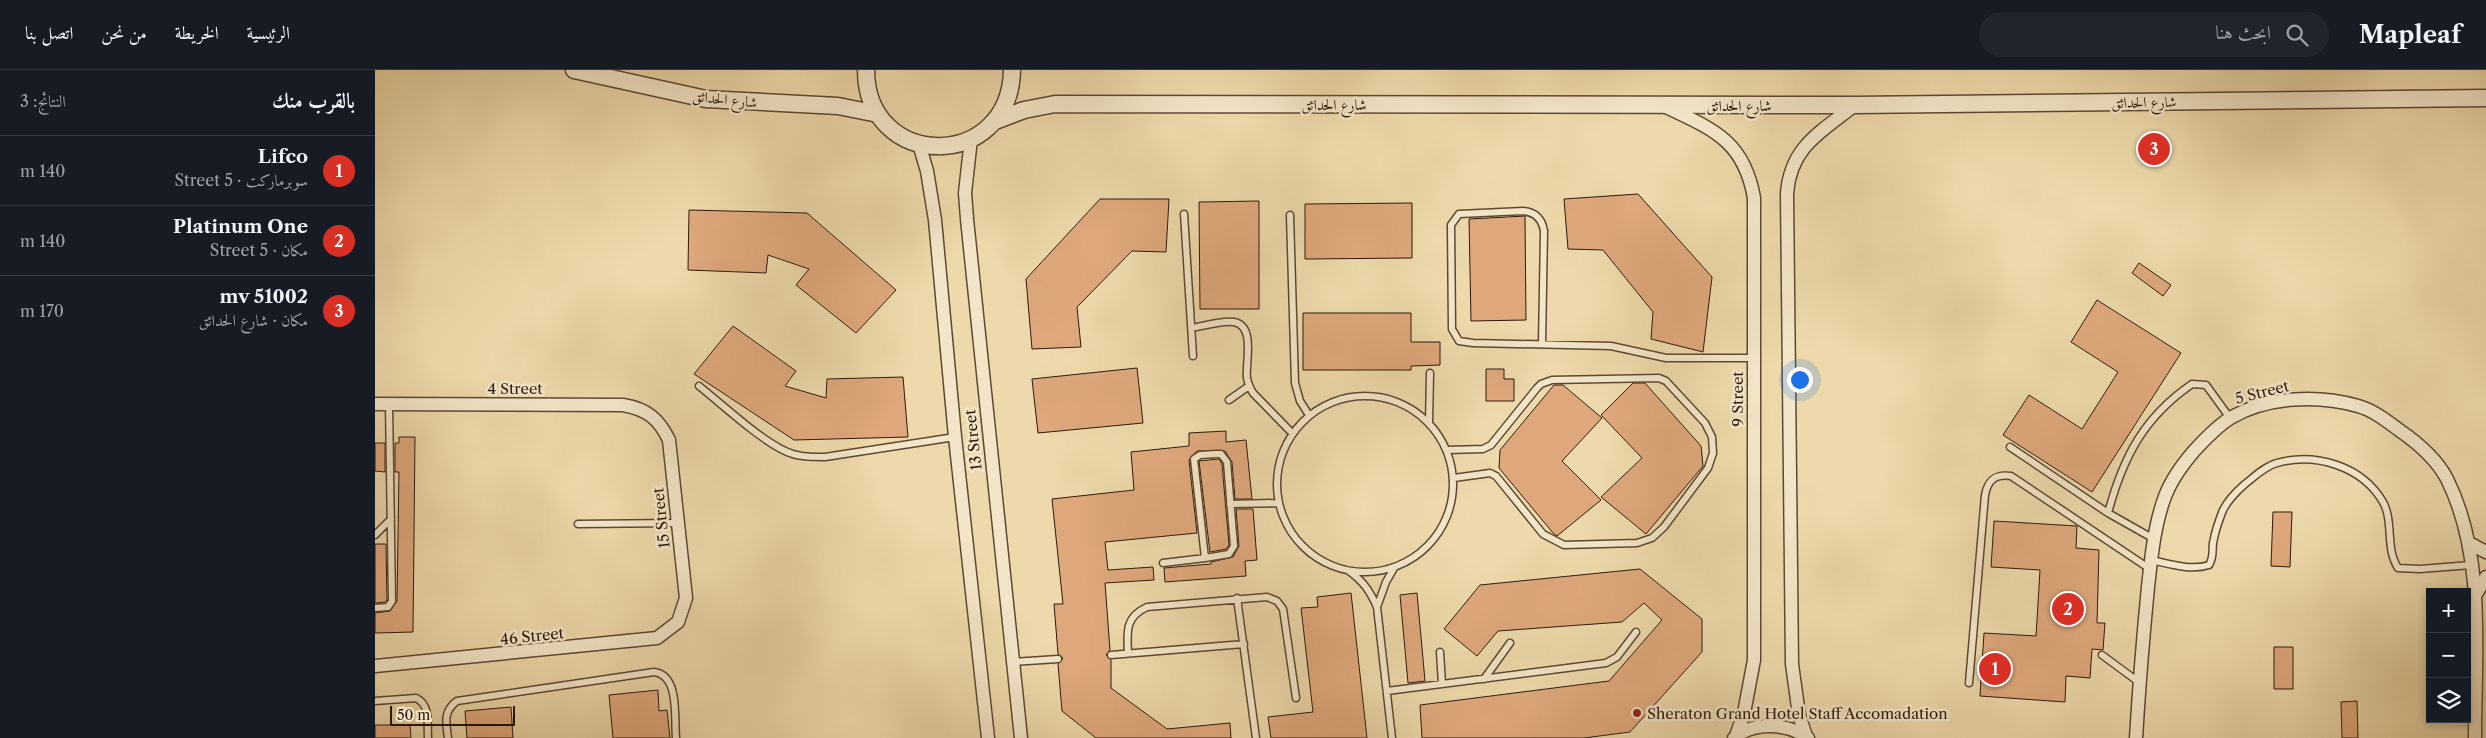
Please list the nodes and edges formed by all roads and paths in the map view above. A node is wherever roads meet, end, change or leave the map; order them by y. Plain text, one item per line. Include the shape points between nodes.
1 (574, 70) edge
2 (867, 70) edge
3 (1011, 70) edge
4 (2486, 98) edge
5 (1662, 105) junction
6 (1855, 105) junction
7 (878, 114) junction
8 (995, 121) junction
9 (971, 139) junction
10 (919, 144) junction
11 (1184, 214) dead end
12 (1290, 215) dead end
13 (1192, 328) junction
14 (1542, 344) junction
15 (1193, 356) dead end
16 (1753, 358) junction
17 (1430, 373) dead end
18 (699, 386) dead end
19 (1249, 386) junction
20 (1229, 400) dead end
21 (375, 404) edge
22 (389, 404) junction
23 (652, 415) joint
24 (1309, 415) junction
25 (2230, 418) junction
26 (1429, 423) junction
27 (1292, 433) junction
28 (955, 437) junction
29 (2010, 447) dead end
30 (1447, 450) junction
31 (1454, 478) junction
32 (1278, 503) junction
33 (1230, 504) junction
34 (2108, 512) junction
35 (391, 519) junction
36 (678, 523) junction
37 (578, 524) dead end
38 (375, 535) edge
39 (2155, 539) junction
40 (2469, 543) junction
41 (2486, 552) edge
42 (1205, 558) junction
43 (1163, 563) dead end
44 (2151, 565) junction
45 (2471, 565) junction
46 (1394, 568) junction
47 (1348, 571) junction
48 (2486, 577) edge
49 (1237, 598) junction
50 (2474, 598) junction
51 (1377, 606) junction
52 (375, 608) edge
53 (678, 622) joint
54 (1636, 632) dead end
55 (1510, 643) dead end
56 (1244, 644) junction
57 (1439, 652) dead end
58 (1128, 653) junction
59 (1111, 655) dead end
60 (2102, 655) dead end
61 (1058, 659) dead end
62 (1012, 662) junction
63 (378, 667) edge
64 (1484, 679) junction
65 (1969, 683) dead end
66 (2139, 683) junction
67 (1442, 684) junction
68 (1387, 691) junction
69 (1296, 698) dead end
70 (375, 701) edge
71 (1735, 737) edge
72 (1807, 737) edge
73 (428, 738) edge
74 (448, 738) edge
75 (676, 738) edge
76 (987, 738) edge
77 (1021, 738) edge
78 (1257, 738) edge
79 (1391, 738) edge
80 (2136, 738) edge
81 (2475, 738) edge

1 - 7 street, شارع الحدائق via 706,99 838,106
2 - 7 street via 870,99
3 - 8 street via 1005,106
4 - 6 street, شارع الحدائق
5 - 6 street, شارع الحدائق
5 - 8 street, شارع الحدائق via 1055,104 1024,110
5 - 16 street, 9 Street via 1713,130 1729,142 1742,159 1750,178 1753,198
6 - 72 street via 1807,144 1795,158 1788,175 1792,664 1799,714
7 - 10 street via 893,130
8 - 9 street
9 - 10 street via 945,146
9 - 62 street, 13 Street via 965,192 967,219
10 - 28 street, 13 Street via 934,212
11 - 13 lane
12 - 24 lane via 1295,383 1300,401
13 - 15 lane
13 - 19 lane via 1235,322 1242,326 1247,334
14 - 14 lane via 1465,343 1452,329 1453,220 1463,212 1523,211 1538,217 1544,231
14 - 16 lane via 1611,346 1666,358
16 - 71 street, 9 Street via 1754,660 1751,687
17 - 26 lane
18 - 28 lane via 783,450 803,457 825,457
19 - 20 lane
19 - 27 lane
21 - 22 street, 4 Street
22 - 23 street, 4 Street via 623,405
22 - 35 lane
23 - 36 street, 15 Street via 663,426 669,440
24 - 26 lane via 1327,403 1371,396 1392,400 1412,409
24 - 27 lane
25 - 34 lane via 2206,385 2192,384 2185,388 2156,413 2134,443 2117,477
25 - 39 street, 5 Street via 2206,438 2180,467 2163,501
25 - 40 street, 5 Street via 2285,400 2323,399 2361,406 2423,447 2445,476 2462,512
26 - 30 lane
27 - 32 lane via 1277,467
28 - 76 street, 13 Street
29 - 34 lane
30 - 31 lane
30 - 31 lane via 1483,449 1491,445 1537,388 1552,380 1659,378 1705,423 1712,437 1713,453 1708,468 1664,527 1652,538 1637,543 1565,544 1553,541 1543,534 1496,476 1490,473
31 - 46 lane via 1452,501 1441,529 1415,557
32 - 33 lane
32 - 47 lane via 1293,537 1306,550 1331,566
33 - 42 lane via 1233,551
33 - 42 lane via 1225,457 1216,454 1197,456 1194,462
34 - 39 lane
35 - 38 lane
35 - 52 lane via 392,601 388,607
36 - 37 lane
36 - 53 street, 15 Street via 686,598
39 - 44 street, 5 Street
40 - 41 street
40 - 45 street, 5 Street
42 - 43 lane
44 - 45 lane via 2202,567 2209,564 2223,510 2236,492 2275,463 2302,458 2352,470 2370,487 2383,502 2393,560 2398,568
44 - 65 lane via 2011,476 2002,474 1993,478 1986,485
44 - 66 street, 5 Street
45 - 50 street, 5 Street
46 - 47 lane
46 - 51 lane
47 - 51 lane via 1371,592
48 - 50 street
49 - 56 lane
49 - 58 lane via 1147,607 1137,612 1127,629
49 - 69 lane via 1267,596 1283,608
50 - 81 street, 5 Street
51 - 68 lane
53 - 63 street, 46 Street via 657,638 640,641
54 - 64 lane via 1617,657 1606,663
55 - 64 lane
56 - 58 lane
56 - 78 lane
57 - 67 lane
58 - 59 lane
60 - 66 lane
61 - 62 lane
62 - 77 street, 13 Street
64 - 67 lane
66 - 80 street, 5 Street
67 - 68 lane
68 - 79 lane
70 - 73 lane via 416,698 422,701 426,706
71 - 72 street via 1758,726 1783,726
74 - 75 lane via 446,714 457,701 654,672 663,673 672,689

